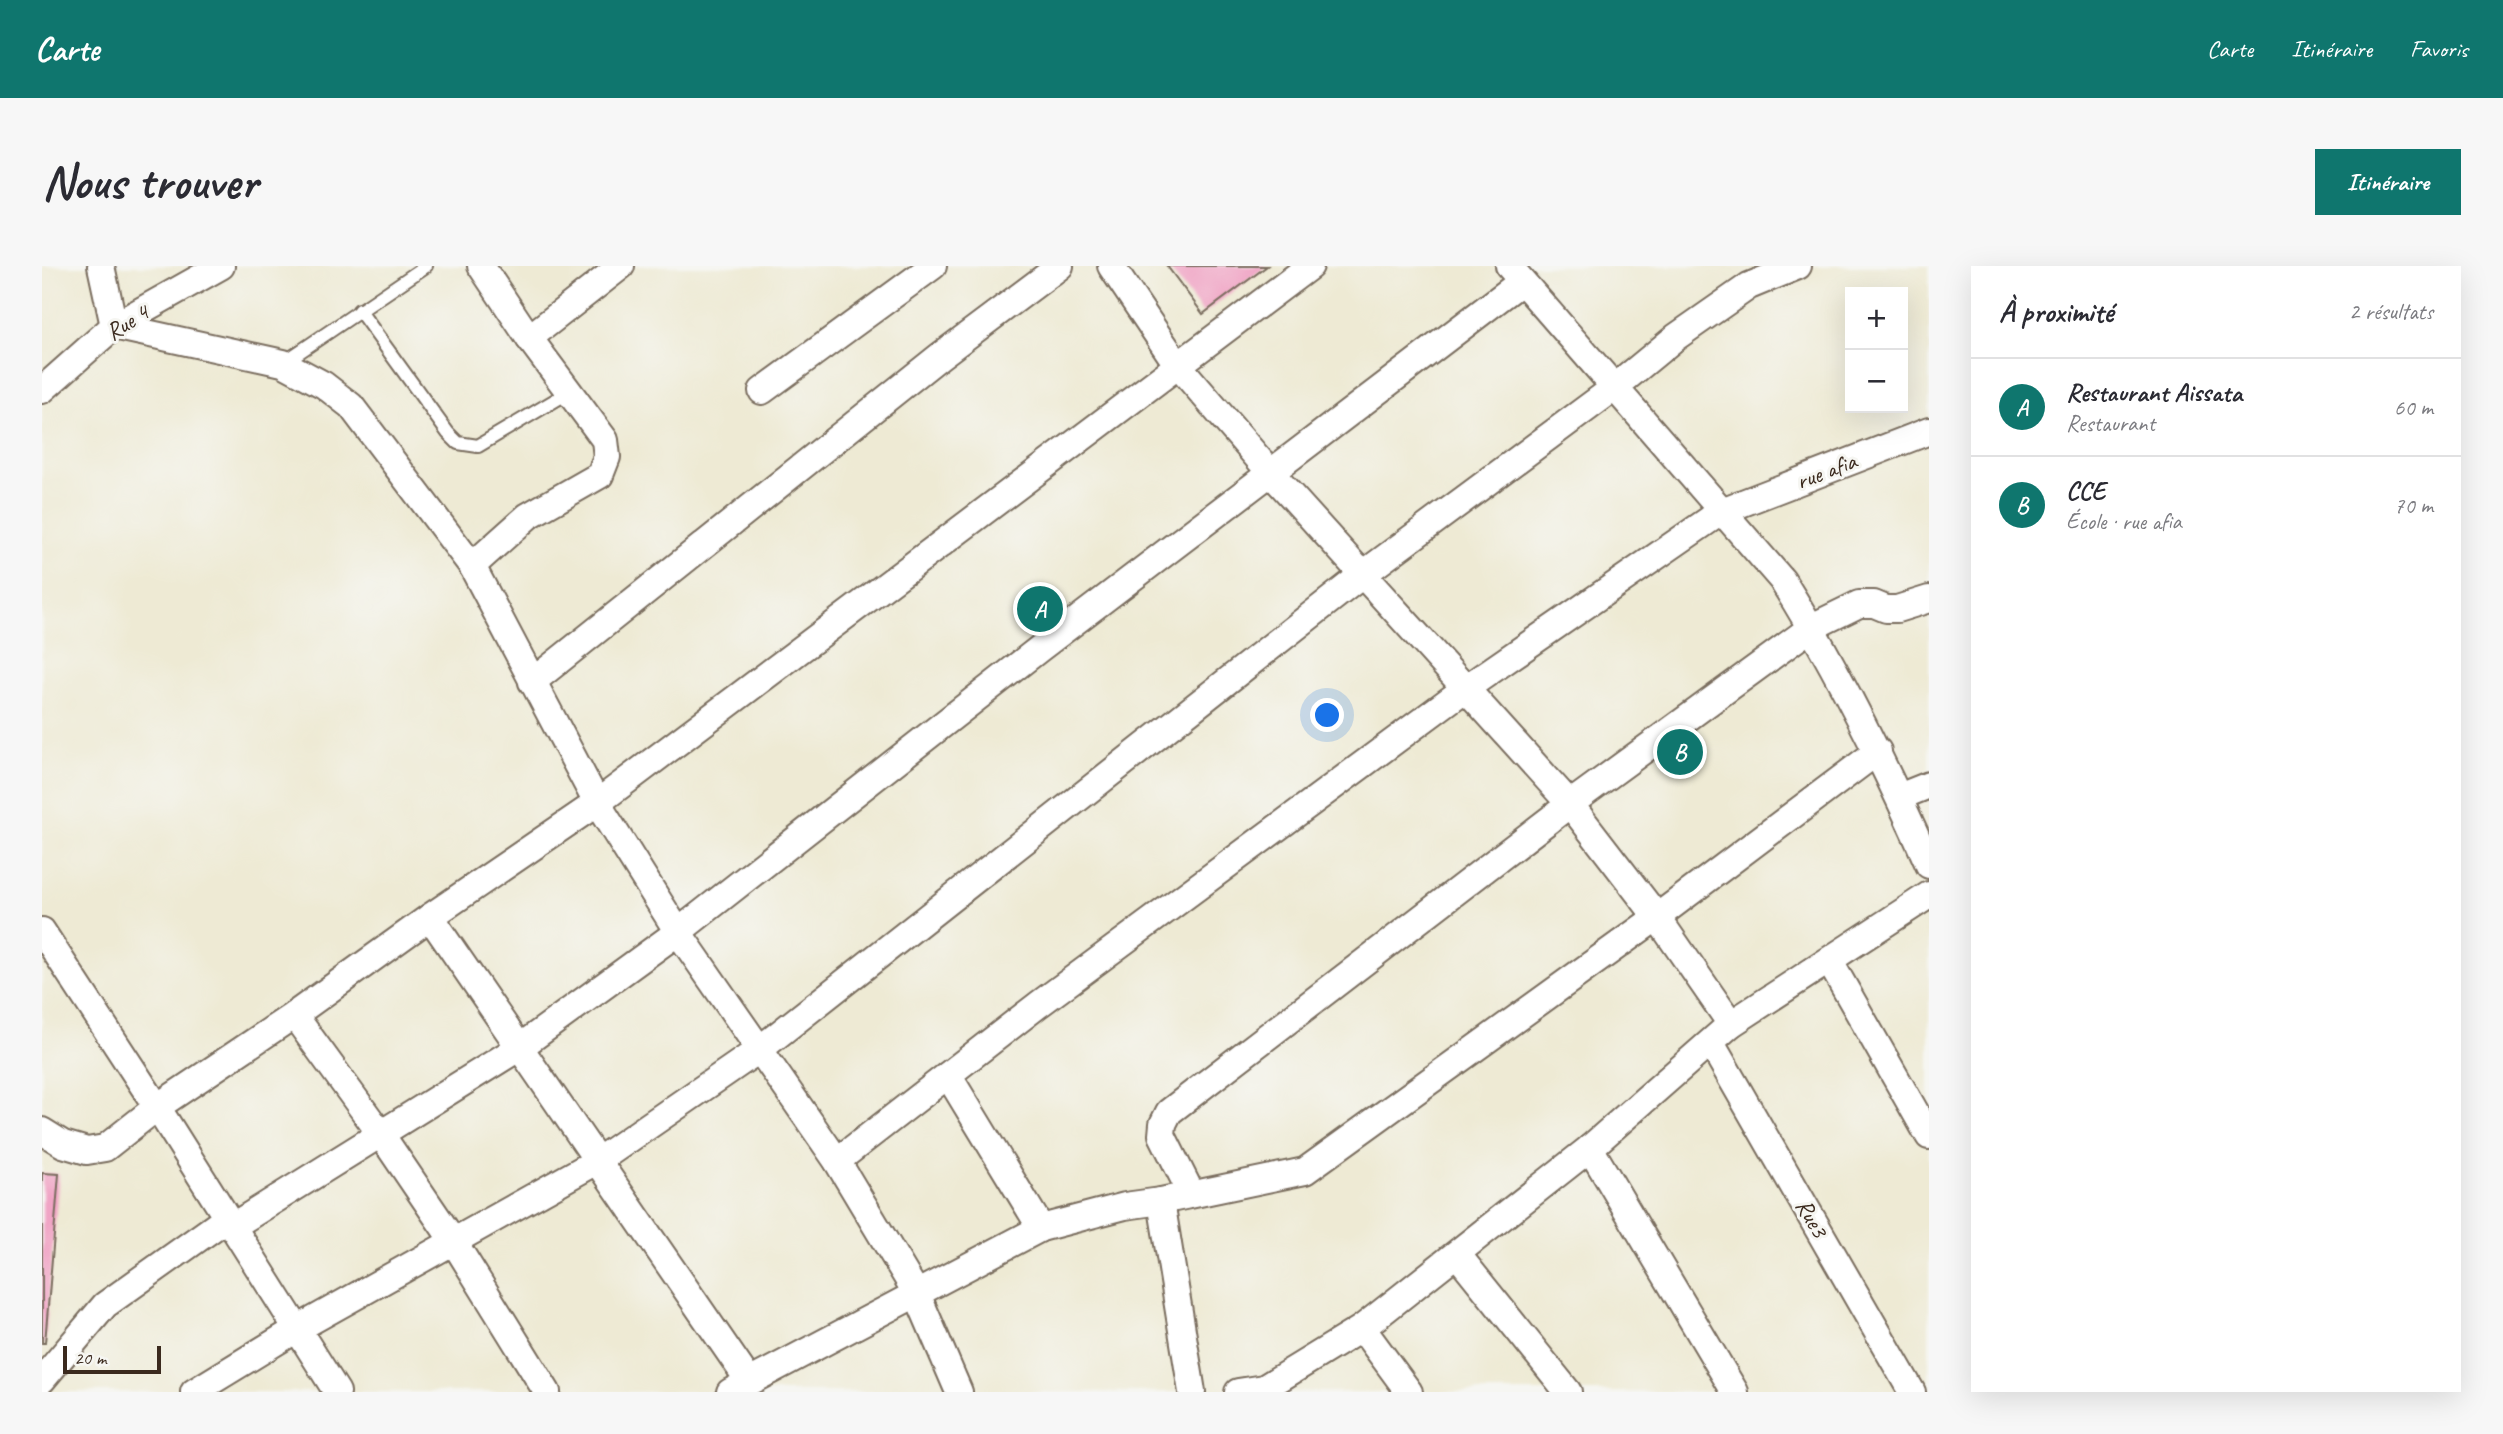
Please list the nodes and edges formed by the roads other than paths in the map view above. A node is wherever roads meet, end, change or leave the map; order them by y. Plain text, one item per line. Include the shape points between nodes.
1 (101, 266) edge
2 (221, 266) edge
3 (426, 266) edge
4 (481, 266) edge
5 (621, 266) edge
6 (933, 266) edge
7 (1060, 266) edge
8 (1111, 266) edge
9 (1310, 266) edge
10 (1798, 266) edge
11 (1515, 274) edge
12 (359, 310) junction
13 (114, 327) junction
14 (529, 338) junction
15 (283, 363) junction
16 (1177, 364) junction
17 (1614, 388) junction
18 (42, 390) edge
19 (569, 391) junction
20 (762, 391) dead end
21 (1929, 431) edge
22 (1270, 472) junction
23 (1723, 511) junction
24 (472, 566) junction
25 (1362, 575) junction
26 (1929, 599) edge
27 (1812, 627) junction
28 (532, 682) junction
29 (1466, 688) junction
30 (1878, 751) junction
31 (1929, 785) edge
32 (1899, 797) junction
33 (597, 803) junction
34 (1570, 804) junction
35 (1929, 865) edge
36 (1929, 895) edge
37 (430, 917) junction
38 (1657, 917) junction
39 (42, 931) edge
40 (678, 932) junction
41 (1830, 962) junction
42 (294, 1015) junction
43 (1731, 1024) junction
44 (1711, 1043) junction
45 (520, 1047) junction
46 (760, 1049) junction
47 (948, 1075) junction
48 (157, 1107) junction
49 (42, 1131) edge
50 (380, 1133) junction
51 (1929, 1136) edge
52 (1590, 1148) junction
53 (599, 1160) junction
54 (837, 1161) junction
55 (1191, 1193) junction
56 (1161, 1201) junction
57 (230, 1222) junction
58 (1041, 1228) junction
59 (454, 1242) junction
60 (1457, 1254) junction
61 (917, 1294) junction
62 (1362, 1328) junction
63 (297, 1329) junction
64 (42, 1380) edge
65 (740, 1386) edge
66 (1265, 1390) edge
67 (194, 1392) edge
68 (337, 1392) edge
69 (547, 1392) edge
70 (959, 1392) edge
71 (1192, 1392) edge
72 (1237, 1392) edge
73 (1409, 1392) edge
74 (1568, 1392) edge
75 (1735, 1392) edge
76 (1912, 1392) edge

1 - 13 street
2 - 13 street, Rue 4
3 - 12 lane
4 - 14 street
5 - 14 street
6 - 20 street
7 - 28 street via 940,356
8 - 16 street
9 - 16 street
10 - 17 street via 1749,286
11 - 17 street
11 - 22 street
12 - 15 lane
12 - 19 lane via 458,443 478,446
13 - 15 street
13 - 18 street, Rue 4
14 - 19 street
15 - 24 street via 351,406
16 - 22 street
16 - 33 street
17 - 23 street
17 - 25 street
19 - 24 street via 605,440 607,457 600,475 528,516
21 - 23 street, rue afia
22 - 25 street
22 - 40 street
23 - 27 street via 1782,580
23 - 29 street, rue afia
24 - 28 street
25 - 29 street
25 - 46 street
26 - 27 street via 1897,609 1859,604
27 - 30 street
27 - 34 street
28 - 33 street
29 - 34 street
29 - 47 street, rue afia
30 - 32 street
30 - 38 street
31 - 32 street
32 - 35 street
33 - 37 street
33 - 40 street
34 - 38 street
34 - 55 street via 1169,1112 1162,1135
36 - 41 street
37 - 42 street
37 - 45 street
38 - 43 street
38 - 55 street via 1304,1171
39 - 48 street
40 - 45 street
40 - 46 street
41 - 43 street
41 - 51 street
42 - 48 street
42 - 50 street
43 - 44 street
44 - 52 street
44 - 76 street, Rue3
45 - 50 street
45 - 53 street
46 - 53 street
46 - 54 street
47 - 54 street, rue afia
47 - 58 street
48 - 49 street via 105,1148 87,1152
48 - 57 street
50 - 57 street
50 - 59 street
52 - 60 street
52 - 75 street
53 - 59 street
53 - 65 street
54 - 61 street
55 - 56 street
56 - 58 street
56 - 71 street
57 - 63 street
57 - 64 street via 104,1304
58 - 61 street
59 - 63 street
59 - 69 street
60 - 62 street
60 - 74 street
61 - 65 street
61 - 70 street
62 - 66 street
62 - 73 street
63 - 67 street
63 - 68 street
66 - 72 street

